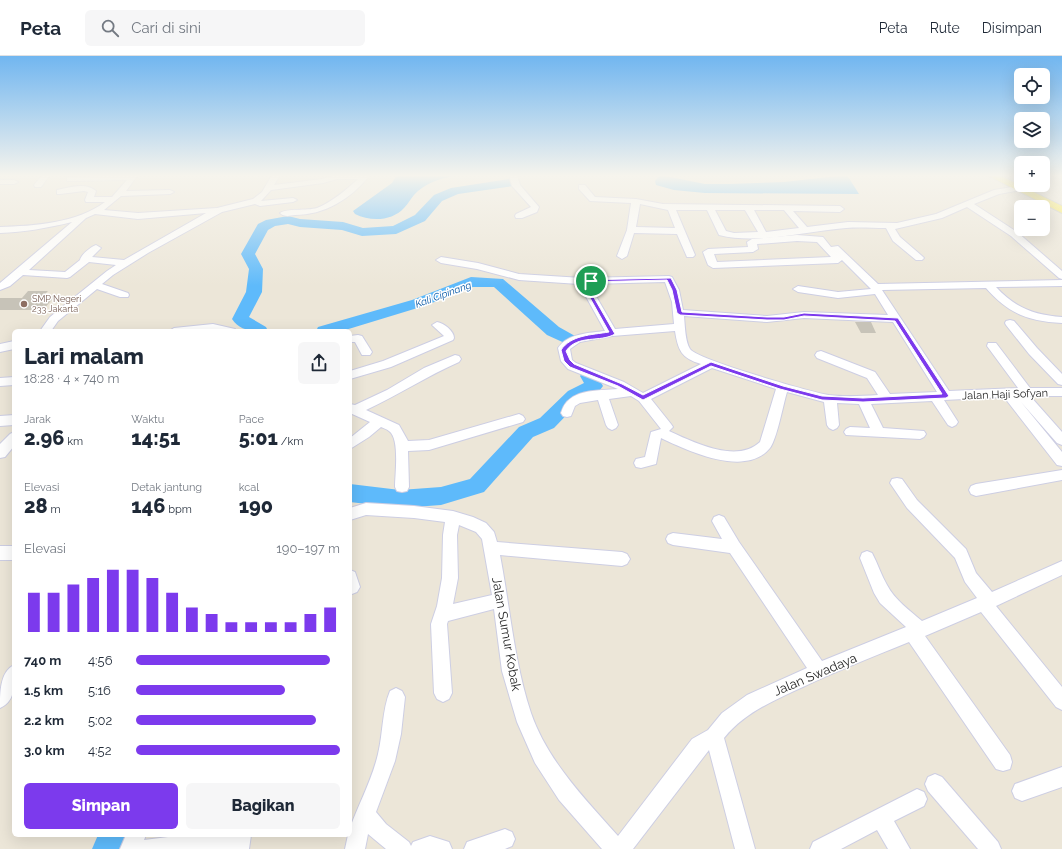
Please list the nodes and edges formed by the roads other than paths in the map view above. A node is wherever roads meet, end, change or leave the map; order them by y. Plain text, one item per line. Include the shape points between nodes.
1 (96, 212) joint
2 (192, 212) edge
3 (215, 212) edge
4 (297, 212) edge
5 (530, 212) edge
6 (634, 212) edge
7 (669, 212) edge
8 (712, 212) edge
9 (751, 212) edge
10 (789, 212) edge
11 (946, 212) edge
12 (980, 212) edge
13 (284, 213) dead end
14 (519, 216) dead end
15 (83, 217) junction
16 (889, 226) junction
17 (818, 229) junction
18 (0, 230) edge
19 (631, 230) junction
20 (805, 230) junction
21 (679, 232) junction
22 (764, 235) junction
23 (96, 248) dead end
24 (690, 255) dead end
25 (622, 256) dead end
26 (919, 258) dead end
27 (86, 260) junction
28 (441, 260) dead end
29 (842, 260) junction
30 (125, 263) junction
31 (22, 272) junction
32 (1062, 276) edge
33 (582, 281) junction
34 (1062, 282) edge
35 (988, 284) junction
36 (95, 285) junction
37 (0, 287) edge
38 (798, 289) dead end
39 (877, 289) junction
40 (124, 294) dead end
41 (680, 313) junction
42 (896, 319) junction
43 (1062, 320) edge
44 (1010, 323) dead end
45 (437, 325) dead end
46 (680, 327) junction
47 (46, 329) edge
48 (194, 329) edge
49 (222, 329) edge
50 (612, 334) junction
51 (352, 339) edge
52 (12, 345) edge
53 (992, 346) dead end
54 (0, 348) edge
55 (366, 352) dead end
56 (821, 355) dead end
57 (455, 359) dead end
58 (712, 364) junction
59 (352, 374) edge
60 (12, 381) edge
61 (1062, 381) edge
62 (0, 382) edge
63 (782, 388) junction
64 (1018, 392) junction
65 (1062, 392) edge
66 (602, 395) junction
67 (639, 395) junction
68 (941, 396) junction
69 (830, 399) junction
70 (886, 399) junction
71 (863, 400) junction
72 (352, 409) edge
73 (567, 413) dead end
74 (519, 419) dead end
75 (12, 420) edge
76 (0, 421) edge
77 (379, 421) junction
78 (952, 422) dead end
79 (612, 425) dead end
80 (833, 426) dead end
81 (667, 427) dead end
82 (850, 432) dead end
83 (879, 433) junction
84 (920, 434) dead end
85 (12, 440) edge
86 (1062, 440) edge
87 (352, 443) edge
88 (402, 446) junction
89 (0, 453) edge
90 (1062, 462) edge
91 (641, 463) dead end
92 (1062, 475) edge
93 (897, 483) dead end
94 (402, 487) dead end
95 (976, 490) dead end
96 (352, 513) edge
97 (453, 517) junction
98 (719, 521) dead end
99 (673, 539) dead end
100 (734, 547) junction
101 (491, 548) junction
102 (0, 553) edge
103 (12, 553) edge
104 (867, 558) dead end
105 (622, 559) dead end
106 (1062, 568) edge
107 (501, 600) junction
108 (986, 602) junction
109 (441, 615) junction
110 (917, 632) junction
111 (819, 671) junction
112 (9, 676) edge
113 (443, 693) dead end
114 (396, 697) dead end
115 (0, 699) edge
116 (1062, 701) edge
117 (714, 736) junction
118 (1003, 762) dead end
119 (1062, 777) edge
120 (935, 784) dead end
121 (1022, 791) dead end
122 (917, 800) dead end
123 (365, 815) junction
124 (881, 818) junction
125 (135, 837) edge
126 (505, 839) dead end
127 (235, 842) edge
128 (130, 849) edge
129 (147, 849) edge
130 (355, 849) edge
131 (402, 849) edge
132 (420, 849) edge
133 (442, 849) edge
134 (474, 849) edge
135 (616, 849) edge
136 (620, 849) edge
137 (745, 849) edge
138 (820, 849) edge
139 (900, 849) edge
140 (991, 849) edge

1 - 2 street via 138,216
1 - 15 street
3 - 30 street
4 - 13 street
5 - 14 street
6 - 19 street
7 - 21 street
8 - 22 street via 722,233 726,235
9 - 22 street
10 - 20 street
11 - 16 street via 924,220
12 - 32 street via 1014,234
15 - 18 street
15 - 31 street
16 - 17 street via 860,224
16 - 26 street via 896,239
17 - 20 street
17 - 29 street
19 - 21 street
19 - 25 street
20 - 22 street
21 - 24 street
23 - 27 street via 84,259
27 - 30 street
27 - 31 street via 67,275
28 - 33 street via 478,266 519,277
29 - 29 street via 817,238 752,242 753,249 708,252 713,265
29 - 39 street
30 - 36 street
31 - 37 street via 6,286
33 - 41 street via 669,279
33 - 50 street
34 - 35 street
35 - 39 street
35 - 43 street via 1015,310 1040,319
36 - 40 street
36 - 47 street via 54,319
38 - 39 street via 838,294
39 - 42 street
41 - 42 street via 767,319 804,315
41 - 46 street
42 - 68 street
44 - 61 street
45 - 59 street via 449,335 449,338 387,364
46 - 50 street
46 - 58 street, Jalan Haji Sofyan via 685,353
48 - 49 street
50 - 67 street via 577,339 564,350 567,361 577,368
51 - 55 street via 358,338
52 - 54 street
53 - 64 street
56 - 70 street via 871,375
57 - 72 street via 428,371 392,393
58 - 63 street, Jalan Haji Sofyan
58 - 67 street
60 - 62 street
63 - 69 street, Jalan Haji Sofyan
63 - 91 street via 762,451 749,456 714,454 659,433 655,435 651,460
64 - 65 street, Jalan Haji Sofyan
64 - 68 street, Jalan Haji Sofyan
64 - 86 street
64 - 90 street
66 - 67 street
66 - 73 street via 574,399
66 - 79 street
67 - 81 street
68 - 70 street, Jalan Haji Sofyan
68 - 78 street
69 - 71 street, Jalan Haji Sofyan
69 - 80 street
70 - 71 street, Jalan Haji Sofyan
71 - 83 street
72 - 77 street
74 - 88 street via 429,445
75 - 76 street
77 - 87 street
77 - 88 street via 395,428
82 - 83 street
83 - 84 street
85 - 89 street
88 - 94 street
92 - 95 street
93 - 108 street via 912,504 961,554 970,578
96 - 97 street, Jalan Sumur Kobak via 366,509
97 - 101 street, Jalan Sumur Kobak via 468,520 486,530
97 - 109 street via 450,535 450,578
98 - 100 street
99 - 100 street
100 - 111 street
101 - 105 street
101 - 107 street, Jalan Sumur Kobak
102 - 103 street
104 - 110 street via 888,601
106 - 108 street, Jalan Swadaya
107 - 109 street
107 - 135 street, Jalan Sumur Kobak via 510,671 523,716 542,756 566,793
108 - 110 street, Jalan Swadaya
108 - 116 street
109 - 113 street via 439,641
110 - 111 street, Jalan Swadaya
110 - 118 street
111 - 117 street, Jalan Swadaya via 753,701 728,719
112 - 115 street
114 - 123 street via 386,761
117 - 136 street, Jalan Swadaya via 699,746
117 - 137 street
119 - 121 street
120 - 140 street
122 - 124 street
123 - 130 street
123 - 131 street via 379,831
124 - 138 street
124 - 139 street
125 - 128 street
126 - 134 street
127 - 129 street
132 - 133 street via 429,846

